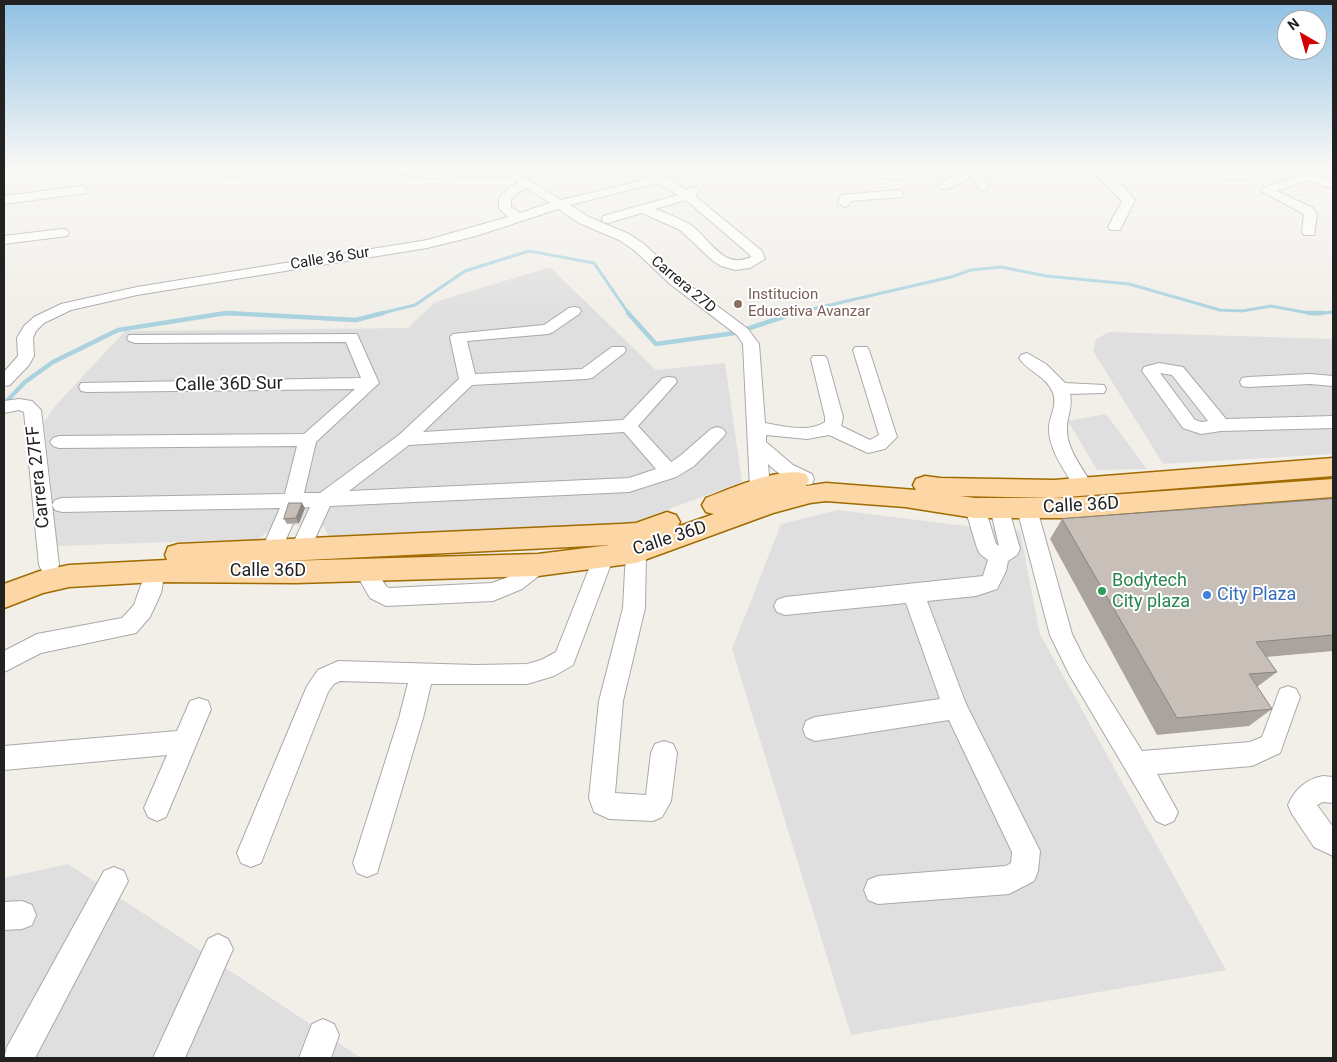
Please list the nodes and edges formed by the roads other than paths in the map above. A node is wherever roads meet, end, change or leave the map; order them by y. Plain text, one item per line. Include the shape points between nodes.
1 (517, 217) edge
2 (579, 217) edge
3 (618, 217) edge
4 (664, 217) edge
5 (712, 217) edge
6 (1120, 217) edge
7 (1311, 217) edge
8 (608, 219) dead end
9 (1115, 227) dead end
10 (1309, 232) dead end
11 (62, 233) dead end
12 (4, 240) edge
13 (574, 311) dead end
14 (135, 338) dead end
15 (618, 350) dead end
16 (861, 350) dead end
17 (1027, 358) dead end
18 (819, 359) dead end
19 (468, 380) junction
20 (4, 381) edge
21 (1333, 381) edge
22 (371, 382) junction
23 (669, 382) dead end
24 (1248, 382) dead end
25 (86, 387) dead end
26 (1059, 388) junction
27 (1098, 389) dead end
28 (8, 406) edge
29 (1333, 422) edge
30 (1221, 425) dead end
31 (628, 426) junction
32 (830, 428) junction
33 (717, 432) dead end
34 (757, 437) junction
35 (404, 439) junction
36 (308, 440) junction
37 (59, 442) dead end
38 (1333, 467) edge
39 (669, 472) junction
40 (805, 478) junction
41 (1083, 485) junction
42 (760, 488) junction
43 (1333, 488) edge
44 (1060, 498) junction
45 (324, 500) junction
46 (293, 501) junction
47 (62, 505) dead end
48 (988, 508) junction
49 (1027, 508) junction
50 (1092, 525) edge
51 (304, 549) junction
52 (271, 551) junction
53 (636, 552) junction
54 (604, 556) junction
55 (49, 565) junction
56 (155, 571) junction
57 (4, 583) edge
58 (913, 593) junction
59 (4, 596) edge
60 (785, 606) dead end
61 (4, 662) edge
62 (422, 673) junction
63 (1288, 697) dead end
64 (955, 708) junction
65 (199, 709) dead end
66 (816, 729) dead end
67 (185, 742) junction
68 (664, 754) dead end
69 (4, 758) edge
70 (1136, 764) junction
71 (1333, 790) edge
72 (158, 808) dead end
73 (1165, 812) dead end
74 (1333, 842) edge
75 (251, 853) dead end
76 (367, 863) dead end
77 (114, 881) dead end
78 (878, 890) dead end
79 (218, 948) dead end
80 (18, 1058) edge
81 (169, 1058) edge

1 - 20 street, Calle 36 Sur via 451,239 137,291 73,305 39,320 29,329 25,338 26,356
2 - 34 street, Carrera 27D via 639,247 674,281 748,337
3 - 8 street
4 - 5 street via 687,228 724,264 742,266 758,259 757,254
6 - 9 street
7 - 10 street
11 - 12 street
13 - 19 street via 548,329 458,337
14 - 22 street via 352,337
15 - 19 street via 586,374
16 - 32 street via 888,437 880,445 868,447
17 - 26 street via 1048,373
18 - 32 street via 834,417
19 - 35 street
21 - 24 street
22 - 25 street, Calle 36D Sur
22 - 36 street
23 - 31 street
26 - 27 street
26 - 41 street via 1064,404 1058,425 1059,439
28 - 55 street, Carrera 27FF via 23,404 32,410
29 - 30 street
31 - 35 street
31 - 39 street
32 - 34 street via 824,432
33 - 39 street via 687,461
34 - 40 street via 786,470
34 - 42 street, Carrera 27D
35 - 45 street
36 - 37 street
36 - 46 street
38 - 41 main road, Calle 36D
39 - 45 street via 629,485
40 - 42 main road, Calle 36D
40 - 44 main road, Calle 36D via 856,476
41 - 44 main road, Calle 36D
42 - 51 main road, Calle 36D via 636,533 504,542
43 - 44 main road, Calle 36D
44 - 49 main road, Calle 36D
44 - 50 street
45 - 46 street
45 - 51 street via 310,525
46 - 47 street
46 - 52 street
48 - 49 main road, Calle 36D
48 - 53 main road, Calle 36D via 905,498 826,492 810,494 768,505
48 - 58 street via 1010,549 999,557 990,583
49 - 70 street via 1061,635
51 - 52 main road, Calle 36D
52 - 55 main road, Calle 36D via 76,560
53 - 54 main road, Calle 36D
53 - 68 street via 634,608 611,700 603,803 653,808 658,801
54 - 56 main road, Calle 36D via 538,565
54 - 62 street via 565,658 546,669 527,674
55 - 57 main road, Calle 36D
56 - 59 main road, Calle 36D via 69,576 40,582
56 - 61 street via 142,611 128,626 37,644
58 - 60 street
58 - 64 street
62 - 75 street via 338,671 326,677 319,686
62 - 76 street
63 - 70 street via 1271,745 1252,754
64 - 66 street
64 - 78 street via 1026,851 1024,871 1010,880
65 - 67 street
67 - 69 street
67 - 72 street
70 - 73 street
71 - 74 street via 1328,788 1309,794 1301,805 1324,837
77 - 80 street
79 - 81 street

